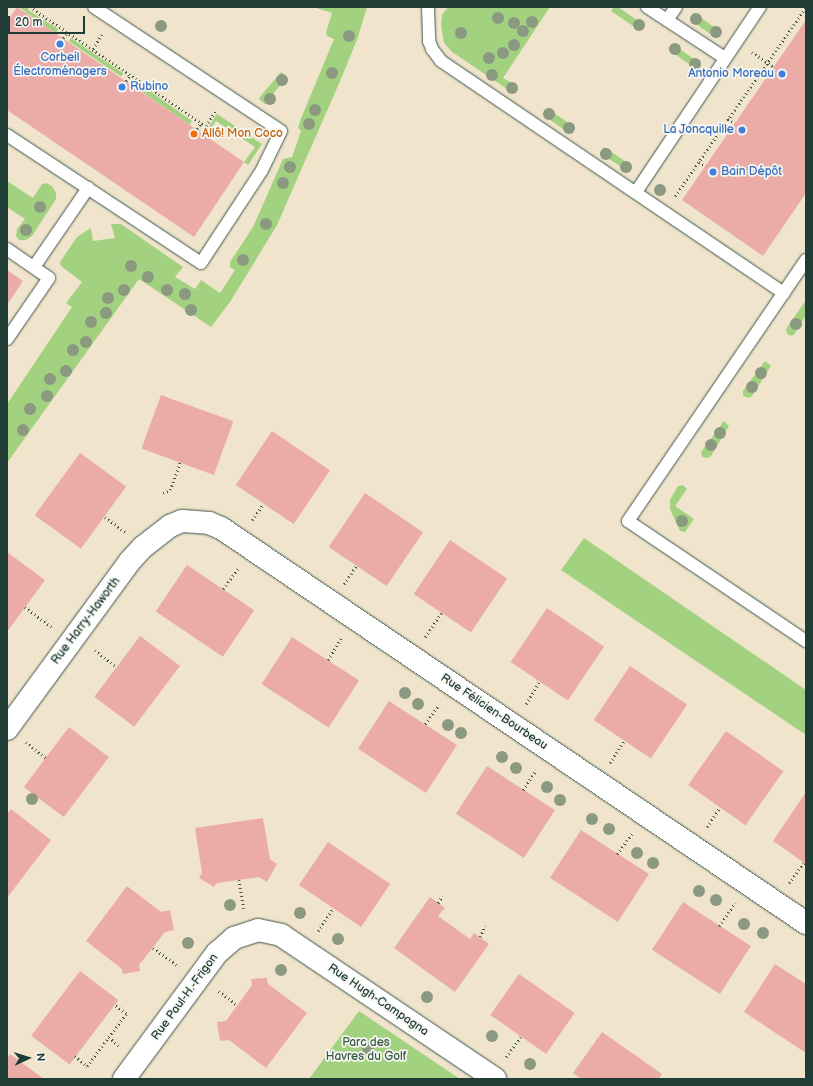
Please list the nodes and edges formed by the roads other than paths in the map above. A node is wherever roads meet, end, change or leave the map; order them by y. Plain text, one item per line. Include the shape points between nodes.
1 (94, 7) edge
2 (428, 7) edge
3 (647, 7) edge
4 (676, 7) edge
5 (760, 7) edge
6 (667, 20) junction
7 (725, 58) junction
8 (7, 135) edge
9 (88, 188) junction
10 (636, 192) junction
11 (7, 249) edge
12 (806, 260) edge
13 (34, 267) junction
14 (784, 293) junction
15 (7, 339) edge
16 (175, 524) joint
17 (806, 641) edge
18 (7, 729) edge
19 (806, 923) edge
20 (253, 931) joint
21 (124, 1079) edge
22 (495, 1079) edge

1 - 9 lane via 281,131 262,170 201,263
2 - 10 lane via 429,41 441,61
3 - 6 lane
4 - 6 lane
5 - 7 lane
6 - 7 lane
7 - 10 lane
8 - 9 lane
9 - 13 lane
10 - 14 lane
11 - 13 lane
12 - 14 lane
13 - 15 lane via 49,278
14 - 17 lane via 628,521
16 - 18 street, Rue Harry-Haworth via 157,534 136,554
16 - 19 street, Rue Félicien-Bourbeau via 182,521 197,521 221,528
20 - 21 street, Rue Paul-H.-Frigon via 224,945
20 - 22 street, Rue Hugh-Campagna via 281,935

